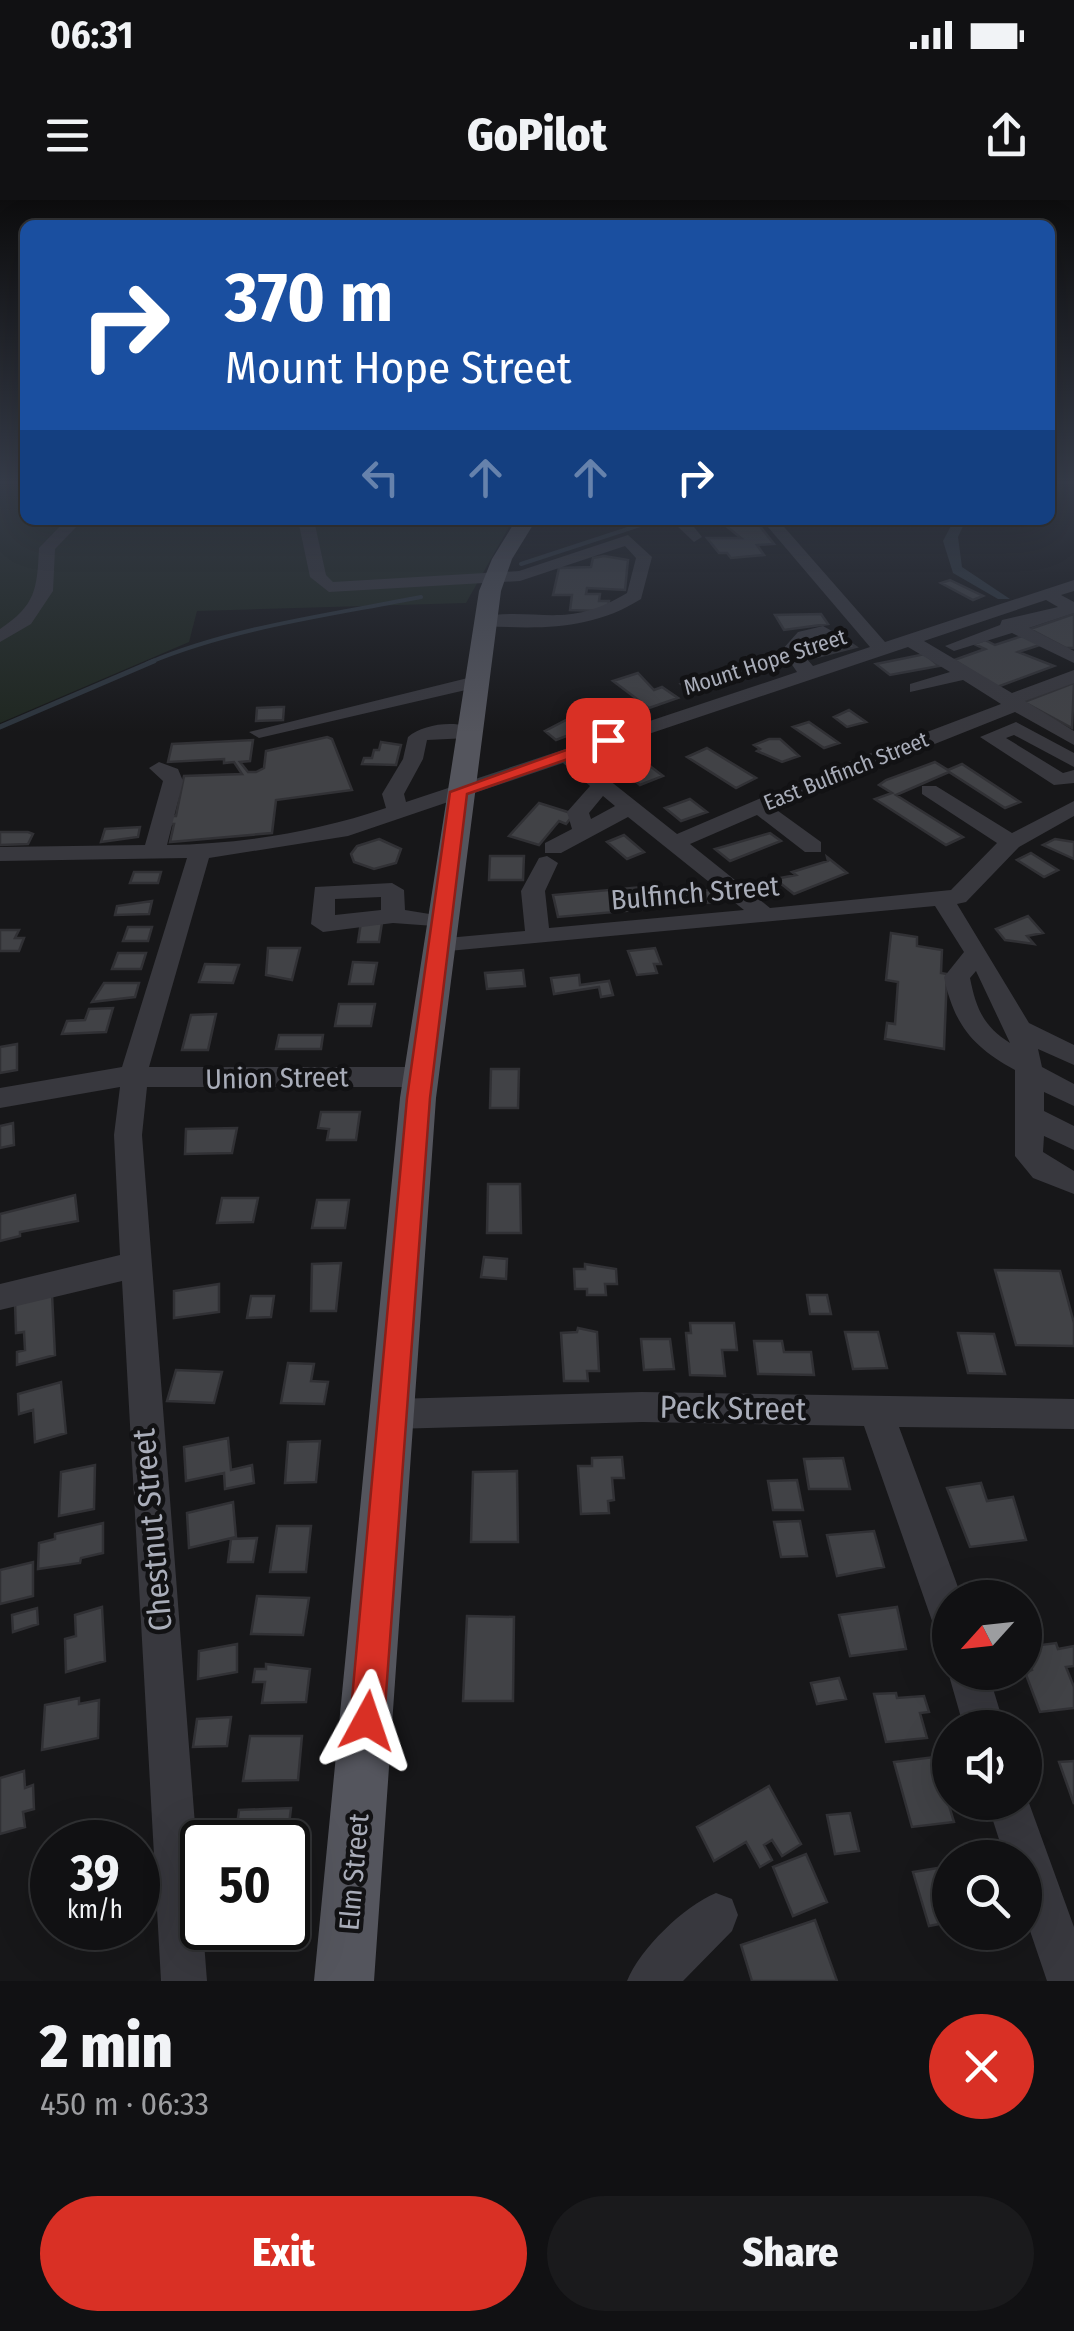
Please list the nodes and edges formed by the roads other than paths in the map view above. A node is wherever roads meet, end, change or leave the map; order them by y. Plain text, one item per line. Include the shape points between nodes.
1 (47, 566) edge
2 (316, 566) edge
3 (501, 566) edge
4 (550, 566) edge
5 (642, 566) edge
6 (810, 566) edge
7 (520, 576) junction
8 (495, 577) junction
9 (1074, 585) edge
10 (1047, 594) junction
11 (514, 612) junction
12 (989, 614) junction
13 (1014, 628) junction
14 (823, 631) dead end
15 (0, 638) edge
16 (911, 641) junction
17 (882, 650) junction
18 (932, 653) junction
19 (1074, 658) edge
20 (810, 673) junction
21 (964, 674) junction
22 (1074, 676) edge
23 (476, 682) junction
24 (917, 688) dead end
25 (1012, 703) junction
26 (258, 732) dead end
27 (469, 732) junction
28 (565, 755) junction
29 (1073, 757) edge
30 (159, 768) dead end
31 (604, 783) junction
32 (929, 790) dead end
33 (459, 792) junction
34 (632, 806) junction
35 (759, 806) junction
36 (1074, 807) edge
37 (398, 812) junction
38 (584, 829) junction
39 (677, 842) junction
40 (1011, 842) junction
41 (813, 847) dead end
42 (200, 851) junction
43 (154, 852) junction
44 (0, 854) edge
45 (950, 899) junction
46 (393, 916) dead end
47 (766, 917) junction
48 (438, 935) junction
49 (538, 936) junction
50 (975, 956) junction
51 (1018, 1028) junction
52 (1074, 1056) edge
53 (1028, 1068) junction
54 (420, 1077) junction
55 (134, 1080) junction
56 (1074, 1096) edge
57 (0, 1098) edge
58 (1029, 1116) junction
59 (1074, 1139) edge
60 (1074, 1183) edge
61 (134, 1265) junction
62 (0, 1298) edge
63 (876, 1410) junction
64 (392, 1414) junction
65 (1074, 1414) edge
66 (936, 1580) edge
67 (1014, 1820) edge
68 (716, 1916) dead end
69 (184, 1981) edge
70 (344, 1981) edge
71 (650, 1981) edge
72 (1070, 1981) edge

1 - 15 street via 38,606
2 - 8 street via 329,588
3 - 8 main road, Elm Street
4 - 7 street
5 - 11 street via 636,592 574,624
6 - 17 street
7 - 8 street
7 - 11 street via 528,584
8 - 11 main road, Elm Street
9 - 10 street, Mount Hope Street
10 - 12 street, Mount Hope Street
10 - 13 street via 1072,608
11 - 23 main road, Elm Street
12 - 13 street
12 - 16 street, Mount Hope Street
13 - 18 street
13 - 19 street
14 - 20 street via 804,636 790,650
16 - 17 street, Mount Hope Street
16 - 18 street
17 - 20 street, Mount Hope Street
18 - 21 street
20 - 28 street, Mount Hope Street
21 - 24 street
21 - 25 street
22 - 25 street, East Bulfinch Street
23 - 26 street
23 - 27 main road, Elm Street
25 - 29 street
25 - 35 street, East Bulfinch Street
27 - 33 main road, Elm Street
27 - 37 street via 418,737 393,794
28 - 31 street
28 - 33 street, Mount Hope Street
30 - 43 street via 173,780
31 - 34 street
31 - 38 street via 578,812
32 - 40 street
33 - 37 street, Mount Hope Street
33 - 48 main road, Elm Street
34 - 38 street
34 - 39 street
35 - 39 street, East Bulfinch Street
35 - 41 street
36 - 40 street
37 - 42 street, Mount Hope Street via 288,843
38 - 49 street via 550,856 533,891
39 - 47 street
40 - 45 street
42 - 43 street, Mount Hope Street
42 - 55 street, Chestnut Street
43 - 44 street, Mount Hope Street
45 - 47 street, Bulfinch Street
45 - 50 street
46 - 48 street, Bulfinch Street
47 - 49 street, Bulfinch Street
48 - 49 street, Bulfinch Street
48 - 54 main road, Elm Street
50 - 51 street
50 - 53 street via 957,977 964,1016 992,1046
51 - 52 street
51 - 53 street
53 - 56 street
53 - 58 street
54 - 55 street, Union Street
54 - 64 main road, Elm Street
55 - 57 street via 114,1077
55 - 61 street, Chestnut Street via 128,1135
58 - 59 street
58 - 60 street via 1030,1156 1042,1170
61 - 62 street
61 - 69 street, Chestnut Street
63 - 64 street, Peck Street
63 - 65 street, Peck Street
63 - 66 street
64 - 70 main road, Elm Street
67 - 72 street
68 - 71 street

